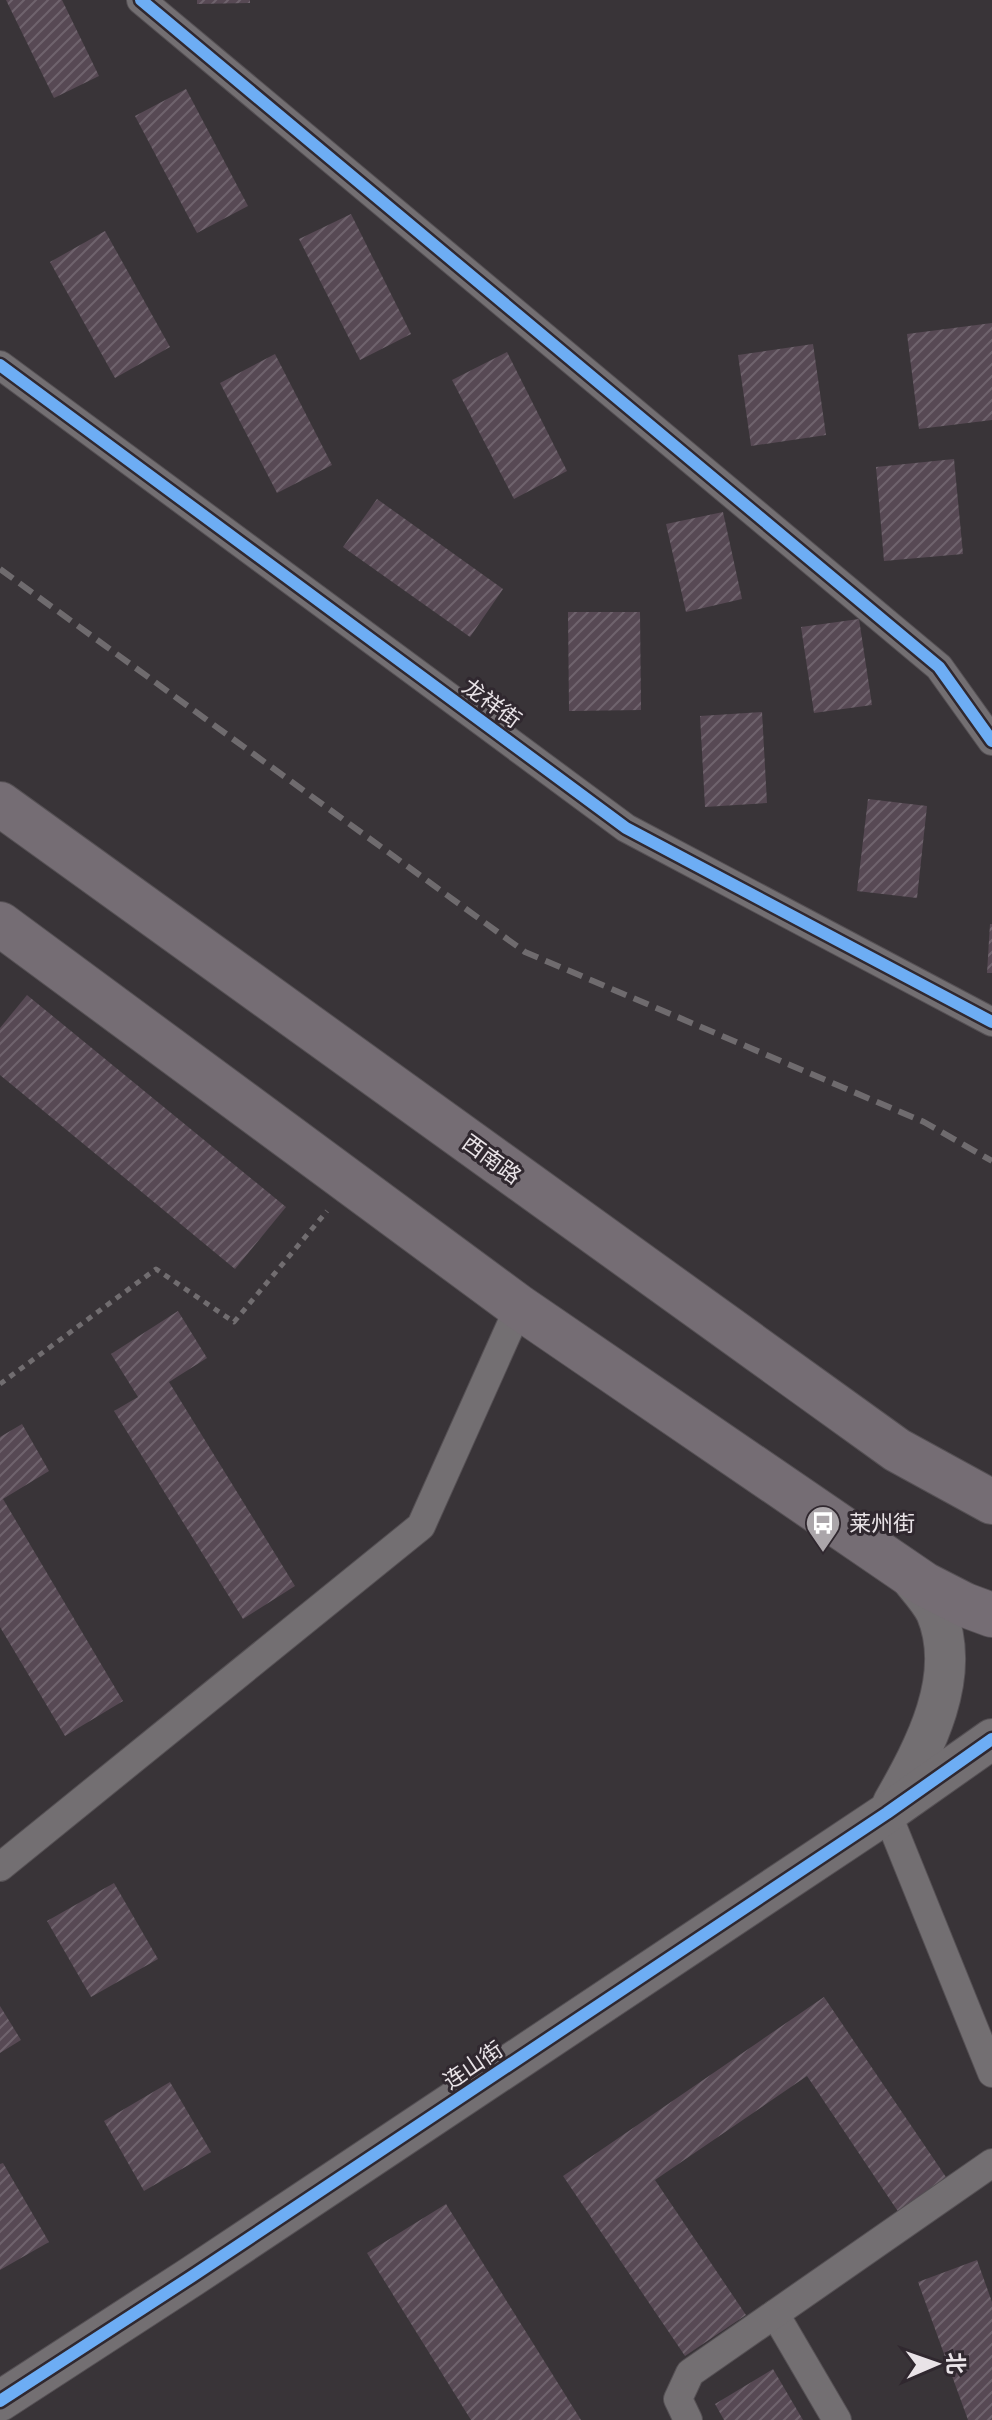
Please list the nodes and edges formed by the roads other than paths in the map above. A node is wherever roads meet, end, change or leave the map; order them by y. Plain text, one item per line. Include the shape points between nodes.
1 (141, 0) edge
2 (0, 365) edge
3 (992, 741) edge
4 (0, 804) edge
5 (0, 924) edge
6 (992, 1022) edge
7 (519, 1307) junction
8 (992, 1502) edge
9 (905, 1570) junction
10 (992, 1615) edge
11 (983, 1749) edge
12 (887, 1813) junction
13 (0, 1867) edge
14 (992, 2073) edge
15 (992, 2163) edge
16 (775, 2314) junction
17 (0, 2401) edge
18 (688, 2420) edge
19 (837, 2420) edge

1 - 3 street via 939,667
2 - 6 street, 龙祥街 via 626,828
4 - 8 main road, 西南路 via 897,1450
5 - 7 main road
7 - 9 main road
7 - 13 street via 421,1526
9 - 10 main road
9 - 12 street via 935,1610 946,1644 944,1682 916,1763
11 - 12 street, 连山街
12 - 14 street
12 - 17 street, 连山街
15 - 16 street
16 - 18 street via 690,2373 678,2399
16 - 19 street

